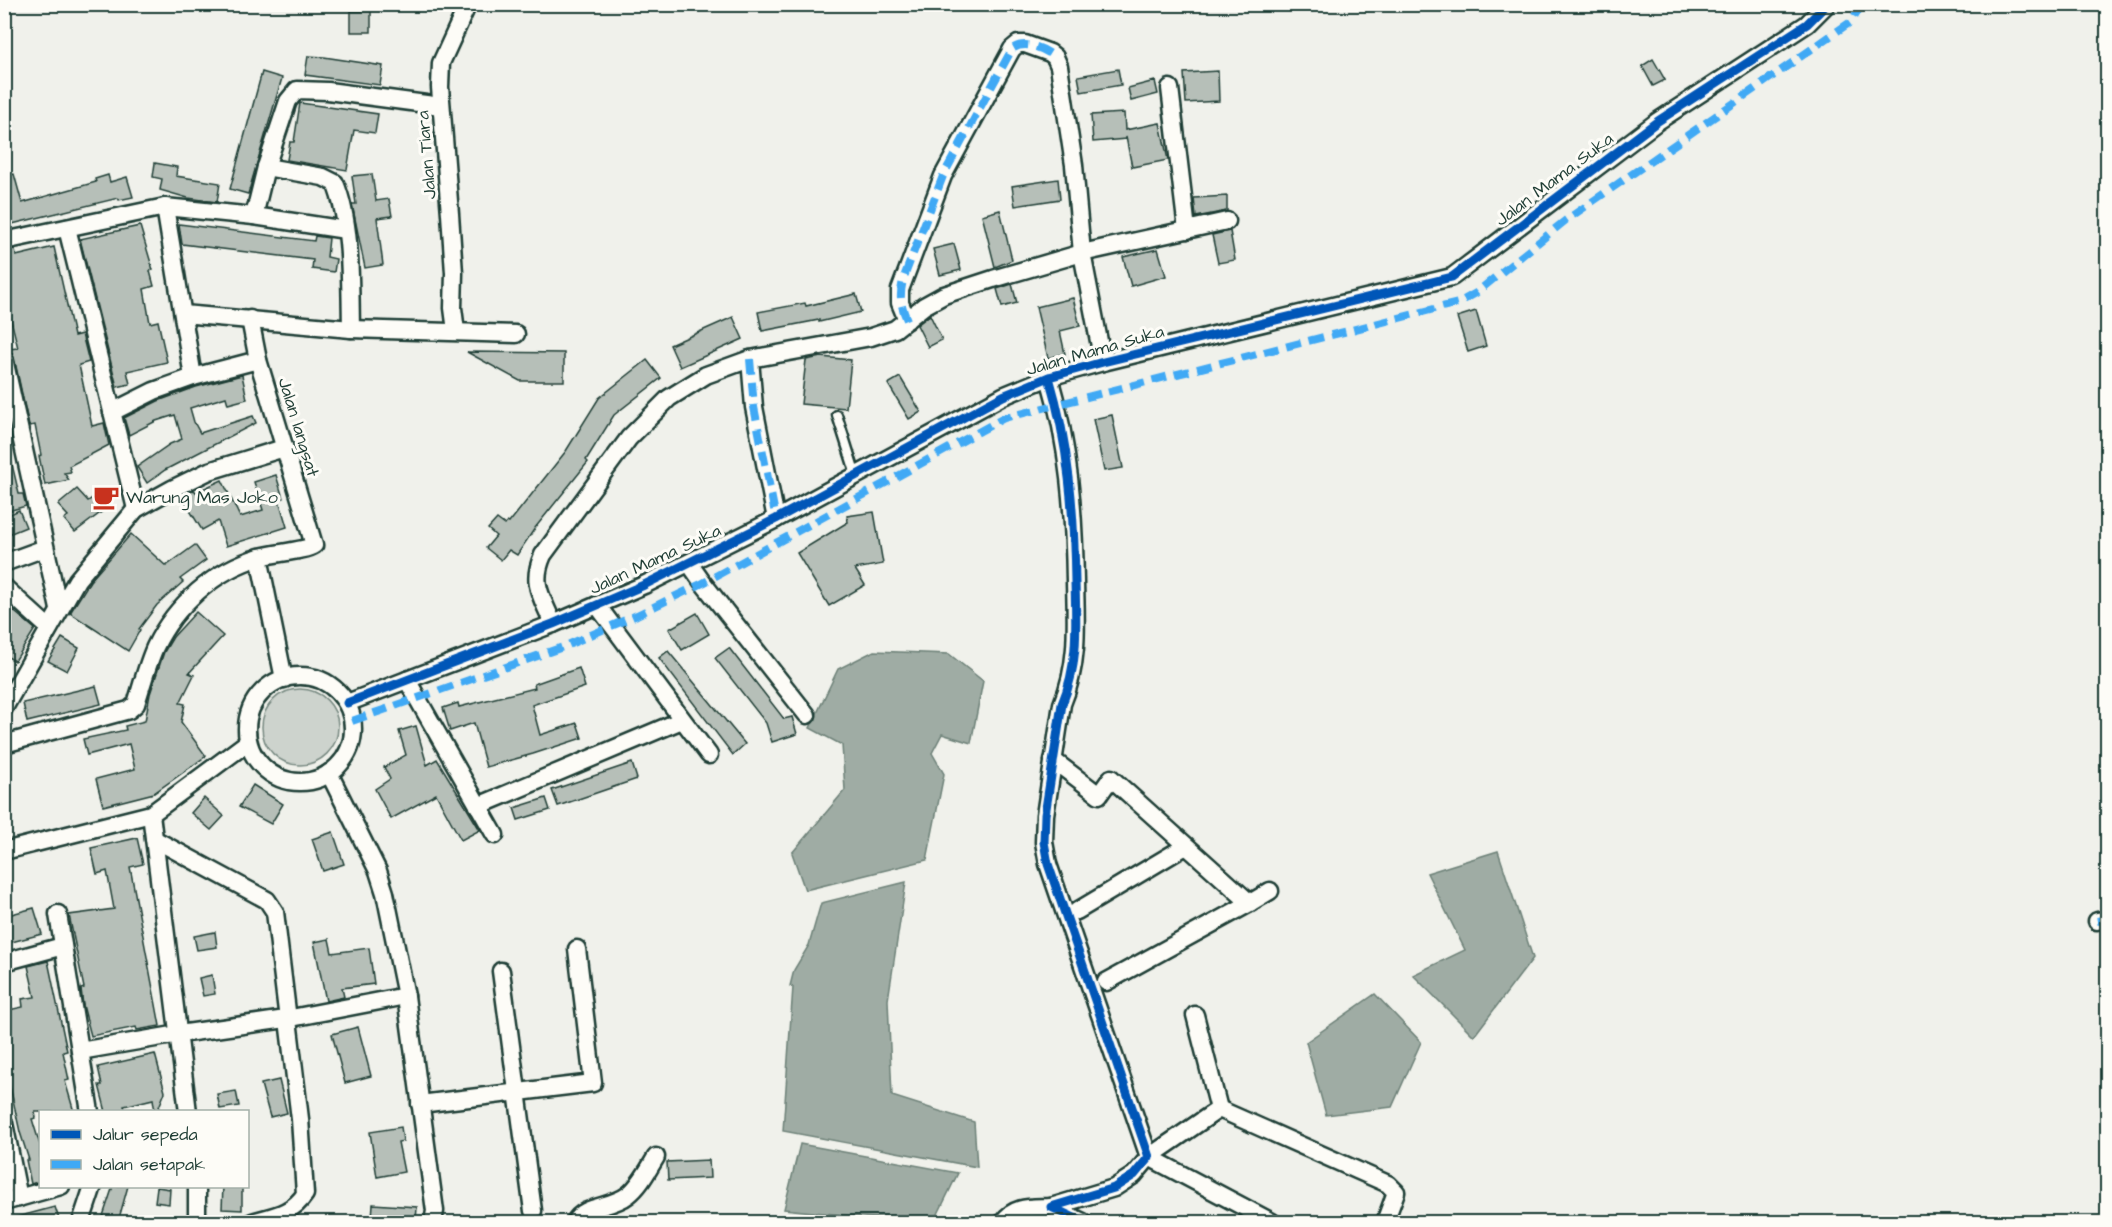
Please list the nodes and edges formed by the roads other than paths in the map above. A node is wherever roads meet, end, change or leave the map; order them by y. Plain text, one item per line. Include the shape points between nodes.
1 (468, 4) edge
2 (1827, 4) edge
3 (1170, 88) dead end
4 (441, 106) junction
5 (266, 167) junction
6 (165, 207) junction
7 (254, 216) junction
8 (1227, 221) dead end
9 (67, 228) junction
10 (346, 230) junction
11 (1187, 230) junction
12 (4, 241) edge
13 (1082, 254) junction
14 (183, 314) junction
15 (250, 319) junction
16 (907, 320) junction
17 (351, 329) junction
18 (456, 331) junction
19 (516, 334) dead end
20 (4, 359) edge
21 (750, 359) junction
22 (258, 360) junction
23 (1103, 362) junction
24 (193, 377) junction
25 (1049, 377) junction
26 (112, 412) junction
27 (837, 415) dead end
28 (284, 448) junction
29 (856, 475) junction
30 (136, 509) junction
31 (776, 519) junction
32 (45, 548) junction
33 (259, 557) junction
34 (4, 563) edge
35 (689, 563) junction
36 (4, 587) edge
37 (597, 605) junction
38 (60, 609) junction
39 (553, 624) junction
40 (49, 628) junction
41 (284, 679) junction
42 (407, 680) junction
43 (347, 703) junction
44 (4, 708) edge
45 (807, 715) dead end
46 (682, 720) junction
47 (248, 742) junction
48 (4, 744) edge
49 (708, 755) dead end
50 (1053, 760) junction
51 (329, 773) junction
52 (478, 806) junction
53 (150, 814) junction
54 (495, 836) dead end
55 (154, 839) junction
56 (1186, 846) junction
57 (4, 851) edge
58 (1270, 891) dead end
59 (1250, 903) junction
60 (1077, 910) dead end
61 (58, 914) dead end
62 (63, 946) junction
63 (577, 949) dead end
64 (4, 962) edge
65 (501, 971) dead end
66 (1106, 982) dead end
67 (406, 996) junction
68 (1195, 1015) dead end
69 (286, 1019) junction
70 (179, 1034) junction
71 (80, 1051) junction
72 (517, 1092) junction
73 (420, 1104) junction
74 (1219, 1109) junction
75 (90, 1110) edge
76 (188, 1110) edge
77 (4, 1123) edge
78 (656, 1157) dead end
79 (1149, 1157) junction
80 (54, 1188) edge
81 (92, 1188) edge
82 (197, 1188) edge
83 (12, 1200) edge
84 (1051, 1207) junction
85 (533, 1211) dead end
86 (81, 1222) edge
87 (195, 1222) edge
88 (252, 1222) edge
89 (433, 1222) edge
90 (575, 1222) edge
91 (1003, 1222) edge
92 (1083, 1222) edge
93 (1272, 1222) edge
94 (1385, 1222) edge

1 - 4 street, Jalan Tiara via 441,63
2 - 23 street, Jalan Mama Suka via 1807,24 1658,121 1452,277
3 - 11 street
4 - 5 street via 328,90 297,90 288,101
4 - 18 street, Jalan Tiara
5 - 7 street
5 - 10 street via 323,177 335,183 342,199
6 - 7 street
6 - 9 street
6 - 14 street
7 - 10 street
8 - 11 street
9 - 12 street
9 - 26 street
10 - 17 street
11 - 13 street
13 - 16 street via 944,295
13 - 16 street via 1059,66 1050,53 1018,44 1011,49 939,186 900,290
13 - 23 street
14 - 15 street
14 - 24 street
15 - 17 street
15 - 22 street, Jalan langsat
16 - 21 street via 895,329 871,337
17 - 18 street
18 - 19 street
20 - 32 street
21 - 31 street via 754,407
21 - 39 street via 706,375 669,398 629,438 536,570 536,583
22 - 24 street
22 - 28 street, Jalan langsat
23 - 25 street, Jalan Mama Suka
24 - 26 street
25 - 29 street, Jalan Mama Suka via 1003,396
25 - 50 street via 1074,510 1077,644
26 - 30 street
27 - 29 lane
28 - 30 street via 208,471
28 - 33 street, Jalan langsat via 314,545
29 - 31 street, Jalan Mama Suka
30 - 38 street via 77,580
31 - 35 street, Jalan Mama Suka
32 - 34 street
32 - 38 street
33 - 41 street
33 - 48 street via 231,568 198,590 172,616 154,648 133,708
35 - 37 street, Jalan Mama Suka
35 - 45 street
36 - 40 street
37 - 39 street, Jalan Mama Suka
37 - 46 street
38 - 40 street
39 - 42 street, Jalan Mama Suka
40 - 44 street
41 - 43 street via 304,677 323,682
41 - 47 street via 261,693 254,704
42 - 43 street, Jalan Mama Suka
42 - 52 street
43 - 51 street via 352,741 344,759
46 - 49 street
46 - 52 street
47 - 51 street via 260,764 281,778 306,782
47 - 53 street
50 - 56 street via 1099,795 1111,778
50 - 79 street via 1044,831 1048,864
51 - 67 street via 378,871
52 - 54 street
53 - 55 street
53 - 57 street
55 - 69 street via 272,906
55 - 70 street
56 - 59 street
56 - 60 street
58 - 59 street
59 - 66 street
61 - 62 street
62 - 64 street
62 - 71 street
63 - 72 street via 593,1083
65 - 72 street
67 - 69 street
67 - 73 street
68 - 74 street
69 - 70 street
69 - 88 street via 300,1119 305,1194 288,1212
70 - 71 street
70 - 76 street
71 - 75 street
72 - 73 street
72 - 85 street
73 - 89 street via 435,1211
74 - 79 street
74 - 94 street via 1388,1184 1396,1192
77 - 83 street
78 - 90 street via 628,1196 609,1206 588,1210 578,1215
79 - 84 street via 1134,1175 1114,1188
79 - 93 street
80 - 83 street
81 - 86 street
82 - 87 street
84 - 91 street via 1015,1210
84 - 92 street

